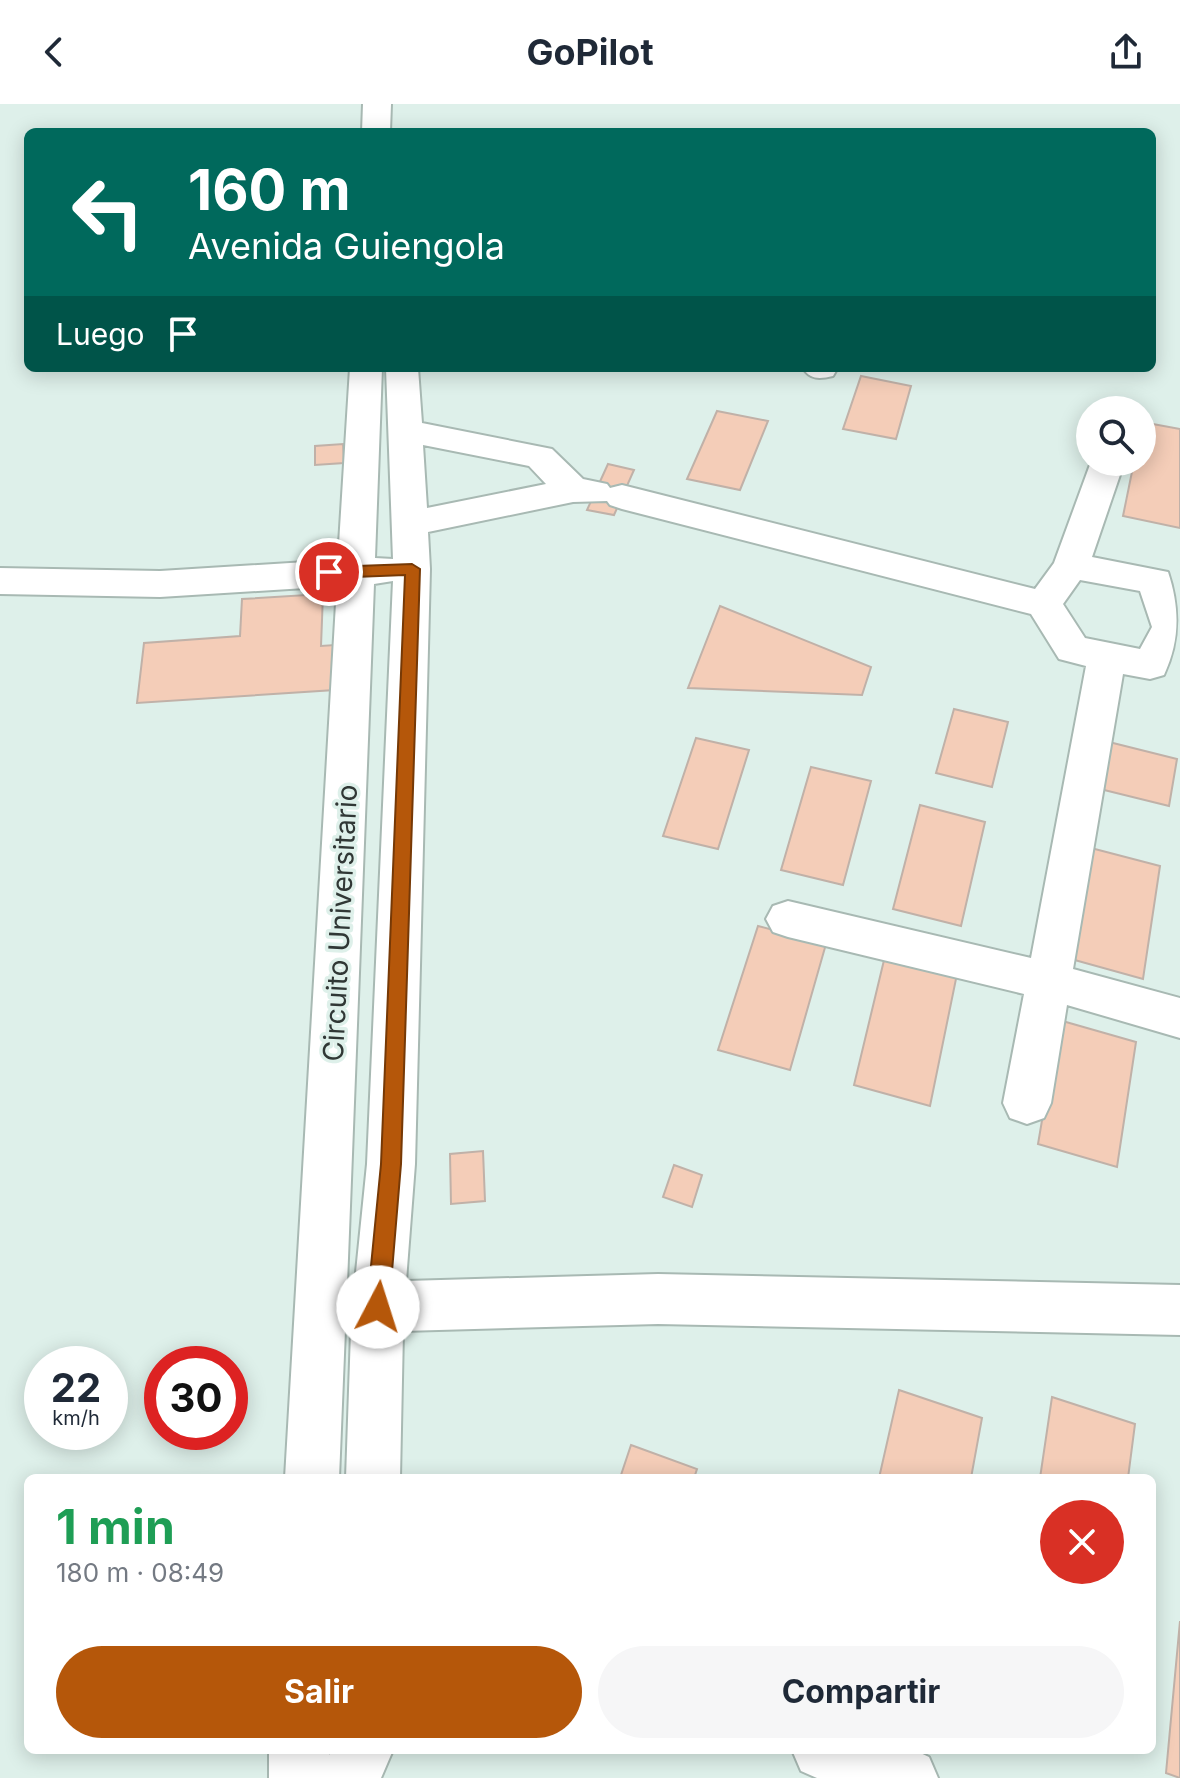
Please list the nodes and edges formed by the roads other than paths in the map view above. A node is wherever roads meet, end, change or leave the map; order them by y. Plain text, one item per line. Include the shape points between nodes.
1 (377, 104) edge
2 (376, 128) edge
3 (366, 372) edge
4 (402, 372) edge
5 (405, 431) junction
6 (1102, 476) edge
7 (597, 493) junction
8 (410, 524) junction
9 (1071, 566) junction
10 (412, 569) junction
11 (357, 571) junction
12 (0, 581) edge
13 (1044, 604) junction
14 (1107, 656) junction
15 (788, 919) dead end
16 (1049, 981) junction
17 (1180, 1018) edge
18 (1027, 1103) dead end
19 (378, 1307) junction
20 (321, 1308) junction
21 (1180, 1310) edge
22 (312, 1474) edge
23 (373, 1474) edge
24 (299, 1754) edge
25 (361, 1754) edge
26 (834, 1754) edge
27 (299, 1778) edge
28 (350, 1778) edge
29 (908, 1778) edge

1 - 2 street
3 - 11 street, Circuito Universitario
4 - 5 street, Circuito Universitario
5 - 7 street via 540,457
5 - 8 street, Circuito Universitario
6 - 9 street
7 - 8 street
7 - 13 street
8 - 10 street, Circuito Universitario
9 - 13 street
9 - 14 street via 1155,581 1171,627 1150,665
10 - 11 street
10 - 19 street, Circuito Universitario via 391,1164
11 - 12 street via 160,584
11 - 20 street, Circuito Universitario
13 - 14 street via 1072,649
14 - 16 street
15 - 16 street
16 - 17 street
16 - 18 street
19 - 20 street
19 - 21 street via 658,1299
19 - 23 street, Circuito Universitario
20 - 22 street, Circuito Universitario
24 - 27 street
25 - 28 street
26 - 29 street

